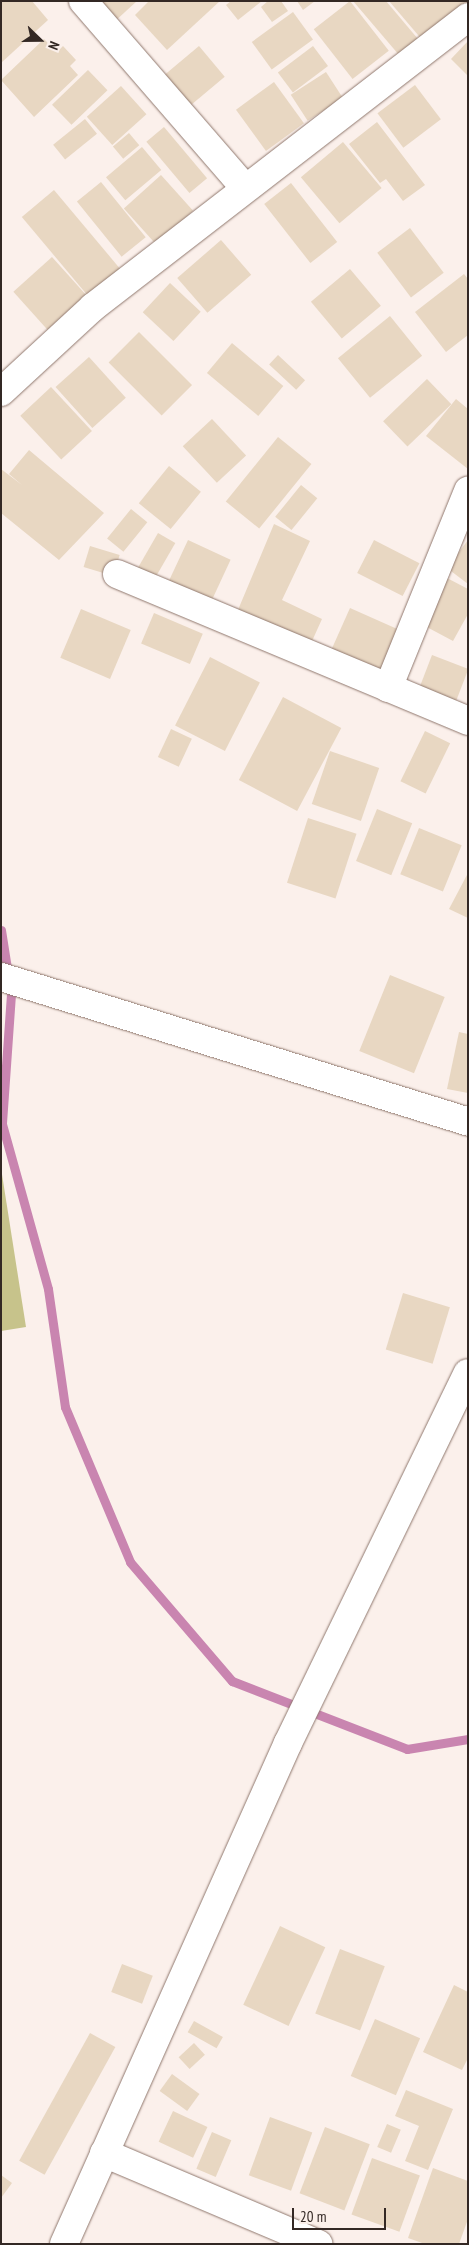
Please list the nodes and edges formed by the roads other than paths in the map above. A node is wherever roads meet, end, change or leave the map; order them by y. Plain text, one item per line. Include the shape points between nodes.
1 (82, 1) edge
2 (468, 17) edge
3 (245, 188) junction
4 (1, 392) edge
5 (468, 491) edge
6 (117, 574) dead end
7 (388, 688) junction
8 (468, 721) edge
9 (1, 977) edge
10 (468, 1122) edge
11 (468, 1372) edge
12 (104, 2153) junction
13 (64, 2244) edge
14 (318, 2244) edge

1 - 3 street
2 - 3 street
3 - 4 street via 93,307
5 - 7 street
6 - 7 street
7 - 8 street
9 - 10 street via 43,994
11 - 12 street via 288,1743
12 - 13 street
12 - 14 street

